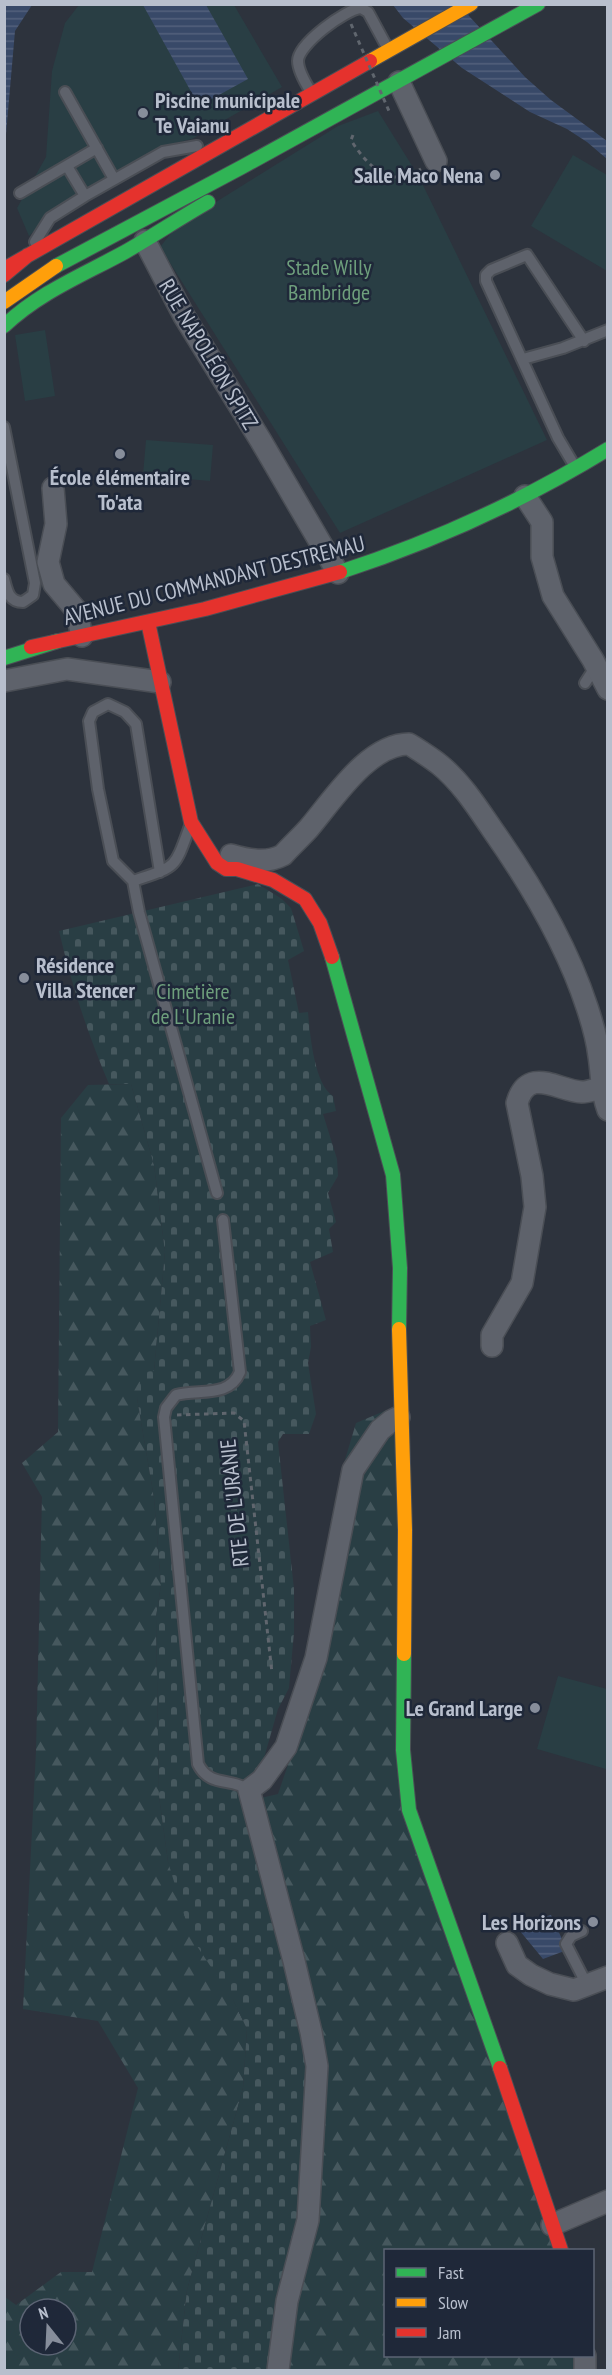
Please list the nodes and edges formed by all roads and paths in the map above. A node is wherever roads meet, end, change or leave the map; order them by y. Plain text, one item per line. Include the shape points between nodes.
1 (471, 4) edge
2 (538, 4) edge
3 (351, 24) dead end
4 (395, 49) junction
5 (406, 78) junction
6 (65, 92) dead end
7 (312, 95) junction
8 (389, 111) dead end
9 (355, 132) dead end
10 (227, 141) junction
11 (97, 148) junction
12 (436, 161) joint
13 (67, 166) junction
14 (243, 167) junction
15 (114, 179) junction
16 (21, 193) dead end
17 (85, 196) junction
18 (145, 240) junction
19 (28, 255) junction
20 (4, 269) edge
21 (4, 275) edge
22 (4, 302) edge
23 (4, 326) edge
24 (608, 330) edge
25 (584, 341) junction
26 (523, 359) junction
27 (4, 427) edge
28 (608, 449) edge
29 (576, 468) junction
30 (53, 488) dead end
31 (525, 496) junction
32 (338, 573) junction
33 (4, 579) edge
34 (148, 622) junction
35 (82, 636) junction
36 (58, 641) junction
37 (4, 652) edge
38 (4, 658) edge
39 (593, 660) junction
40 (4, 681) edge
41 (160, 682) junction
42 (585, 683) dead end
43 (608, 689) edge
44 (191, 822) junction
45 (207, 847) junction
46 (160, 872) junction
47 (133, 881) junction
48 (601, 1088) junction
49 (608, 1110) edge
50 (217, 1193) dead end
51 (223, 1220) dead end
52 (492, 1346) dead end
53 (166, 1408) junction
54 (399, 1418) junction
55 (272, 1673) dead end
56 (249, 1790) junction
57 (582, 1931) dead end
58 (507, 1943) dead end
59 (608, 1977) edge
60 (587, 1985) junction
61 (608, 2201) edge
62 (552, 2225) junction
63 (561, 2249) edge
64 (278, 2370) edge

1 - 4 main road
2 - 5 main road
3 - 8 path, bridge
4 - 7 main road
4 - 7 lane via 368,12 361,8 348,11 299,53 297,63
5 - 12 street
5 - 14 main road
6 - 11 lane
7 - 10 main road
9 - 12 path via 351,140 354,145 388,176 398,177
10 - 15 lane via 163,152
10 - 19 main road
11 - 13 lane
11 - 15 lane
13 - 16 lane
13 - 17 lane
14 - 18 main road via 221,196
14 - 22 main road via 56,266
15 - 17 lane
17 - 19 lane via 50,218
18 - 23 main road via 44,292
18 - 32 street, RUE NAPOLÉON SPITZ via 184,316
19 - 20 main road
19 - 21 main road
24 - 25 lane
25 - 26 lane
25 - 26 lane via 532,259 522,256 491,270 486,281
26 - 29 lane via 558,438
27 - 33 lane via 34,583 33,595 23,602 13,600
28 - 29 main road, AVENUE DU COMMANDANT DESTREMAU
29 - 31 main road, AVENUE DU COMMANDANT DESTREMAU
30 - 35 street via 56,524 48,562 54,584 76,610
31 - 32 main road, AVENUE DU COMMANDANT DESTREMAU via 428,541
31 - 39 street via 542,522 542,557 553,596
32 - 34 main road, AVENUE DU COMMANDANT DESTREMAU
34 - 35 main road, AVENUE DU COMMANDANT DESTREMAU
34 - 41 main road
35 - 36 main road, AVENUE DU COMMANDANT DESTREMAU
36 - 37 main road
36 - 38 main road
39 - 42 lane via 594,669
39 - 43 street
40 - 41 street via 67,669
41 - 44 main road
44 - 45 main road
44 - 46 lane via 175,864
45 - 48 street via 252,861 283,855 345,782 383,752 410,744 456,781 520,869 574,971 599,1054
45 - 54 main road via 226,869 273,880 305,899 320,923 336,969 393,1175 400,1268
46 - 47 lane
46 - 47 lane via 136,724 125,712 108,704 93,712 88,722 113,861
47 - 50 lane
48 - 49 street
48 - 52 street via 582,1092 539,1082 519,1095 517,1103 535,1207 522,1282 492,1335
51 - 53 lane via 240,1372 225,1389 176,1395
53 - 55 path, RTE DE L'URANIE via 176,1415 224,1412 243,1418
53 - 56 lane via 167,1459 198,1764 207,1776
54 - 56 street via 380,1430 353,1470 316,1658 286,1747 262,1780
54 - 62 main road via 405,1530 403,1750 408,1810
56 - 64 street via 317,2066 308,2220 287,2301
57 - 60 lane via 571,1936 566,1944
58 - 60 street via 517,1965 531,1975 574,1990
59 - 60 street
61 - 62 street
62 - 63 main road

